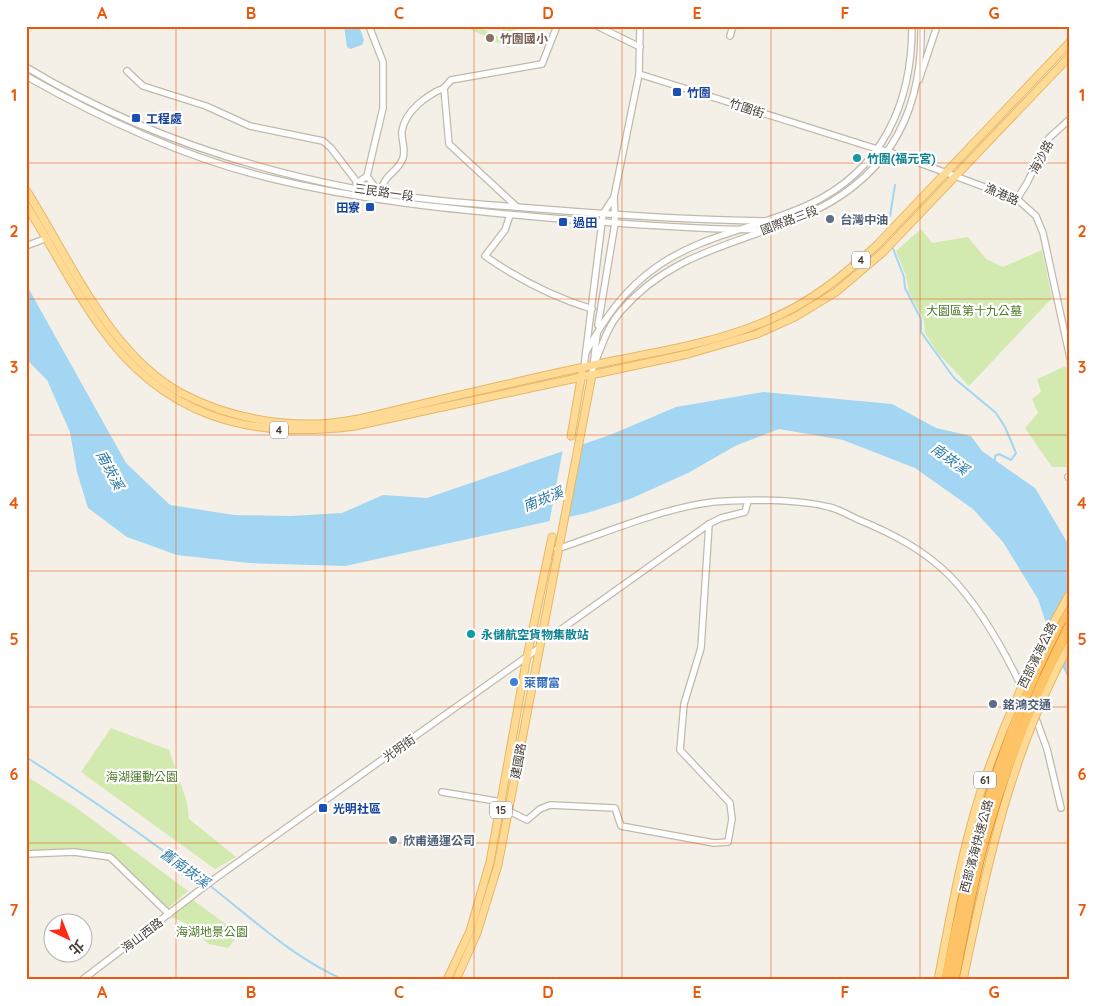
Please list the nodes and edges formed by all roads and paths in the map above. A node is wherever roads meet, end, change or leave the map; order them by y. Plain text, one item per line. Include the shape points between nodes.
1 (368, 26) edge
2 (558, 26) edge
3 (597, 26) edge
4 (640, 26) edge
5 (733, 26) edge
6 (912, 26) edge
7 (921, 26) edge
8 (937, 26) edge
9 (730, 36) dead end
10 (1070, 42) edge
11 (640, 47) junction
12 (1070, 56) edge
13 (26, 67) edge
14 (127, 72) dead end
15 (638, 74) junction
16 (26, 76) edge
17 (918, 82) junction
18 (444, 88) junction
19 (1070, 119) edge
20 (882, 150) junction
21 (946, 173) junction
22 (367, 176) junction
23 (956, 176) junction
24 (358, 183) junction
25 (351, 188) junction
26 (26, 190) edge
27 (363, 190) junction
28 (380, 192) junction
29 (614, 197) junction
30 (1016, 199) junction
31 (379, 201) junction
32 (26, 205) edge
33 (517, 207) junction
34 (604, 214) junction
35 (616, 214) junction
36 (510, 215) junction
37 (764, 221) junction
38 (602, 222) junction
39 (615, 223) junction
40 (740, 230) junction
41 (764, 230) junction
42 (47, 238) junction
43 (26, 246) edge
44 (592, 309) junction
45 (598, 331) junction
46 (586, 352) junction
47 (1070, 358) edge
48 (594, 365) junction
49 (584, 367) junction
50 (592, 374) junction
51 (582, 377) junction
52 (571, 436) dead end
53 (748, 501) junction
54 (710, 524) junction
55 (556, 537) junction
56 (557, 549) junction
57 (1070, 593) edge
58 (1070, 609) edge
59 (1070, 625) edge
60 (540, 638) junction
61 (1070, 644) edge
62 (539, 648) junction
63 (527, 657) junction
64 (442, 792) dead end
65 (502, 802) junction
66 (1061, 808) dead end
67 (509, 811) junction
68 (26, 854) edge
69 (213, 880) joint
70 (169, 914) junction
71 (82, 980) edge
72 (447, 980) edge
73 (456, 980) edge
74 (938, 980) edge
75 (946, 980) edge
76 (954, 980) edge
77 (963, 980) edge

1 - 22 street via 383,62 383,108
2 - 18 street via 542,64 451,80
3 - 11 street
4 - 11 street
5 - 9 street
6 - 20 street, 國際路三段 via 907,87
7 - 17 street, 國際路三段
8 - 17 street
10 - 21 main road, 4
11 - 15 street
12 - 23 main road, 4
13 - 25 street, 三民路一段 via 65,90 140,125 270,169
14 - 24 street via 143,86 206,106 250,126 322,141
15 - 20 street, 竹圍街
15 - 29 street
16 - 31 street, 三民路一段 via 117,124 215,161 268,178
17 - 20 street, 國際路三段 via 907,115
18 - 28 street via 428,95 411,114 402,130 403,159 383,181
18 - 33 street via 448,144
19 - 30 street, 海沙路 via 1049,138
20 - 21 street, 漁港路
20 - 37 street, 國際路三段 via 821,198
20 - 41 street, 國際路三段 via 857,183 839,196 803,216
21 - 23 street, 漁港路
21 - 48 main road, 4 via 860,260 818,294 790,310 717,339
22 - 24 street
22 - 28 street
23 - 30 street, 漁港路
23 - 50 main road, 4 via 883,252 850,281 795,317 730,343
24 - 25 street
24 - 27 street
25 - 27 street, 三民路一段
26 - 49 main road, 4 via 105,321 128,350 182,393 210,407 246,418 322,424 367,417
27 - 28 street, 三民路一段
28 - 31 street
28 - 33 street, 三民路一段
29 - 34 street
29 - 35 street
30 - 47 street, 漁港路 via 1036,216 1044,233
31 - 36 street, 三民路一段
32 - 42 main road, 4
33 - 34 street, 三民路一段
34 - 35 street, 三民路一段
34 - 38 street
35 - 37 street, 三民路一段
35 - 39 street
36 - 38 street, 三民路一段
36 - 44 street via 505,230 485,256 562,300
37 - 40 street, 國際路三段
38 - 39 street, 三民路一段
38 - 44 street
39 - 40 street, 三民路一段
39 - 45 street
40 - 41 street, 三民路一段
40 - 45 street, 國際路三段 via 678,254 654,268 623,296
41 - 48 street, 國際路三段 via 694,256 647,287 614,320
42 - 43 street
42 - 51 main road, 4 via 99,326 128,361 176,400 222,420 275,431 322,431
44 - 46 street
45 - 46 street, 國際路三段
45 - 48 street
46 - 49 street
48 - 49 main road, 4
48 - 50 street
49 - 51 main road
50 - 51 main road, 4
50 - 55 main road, 15
51 - 52 main road
53 - 54 street via 745,512
53 - 56 street via 712,502 673,511
53 - 66 street via 831,507 906,542 949,575 985,621 1018,678 1047,749
54 - 60 street via 556,634
54 - 67 street via 701,648 684,704 680,750 730,803 732,818 728,842 714,843 621,826 615,808 550,805 527,820
55 - 56 main road, 建國路 / 15
55 - 63 main road, 建國路 / 15
56 - 60 main road, 建國路 / 15
57 - 74 main road, 西部濱海公路 / 61, bridge via 1011,710 988,770 960,869
58 - 75 highway, 西部濱海快速公路 / 61, bridge via 1035,675 996,771 970,866
59 - 76 highway, 西部濱海快速公路 / 61, bridge via 1043,678 1004,777 985,836
60 - 62 main road, 建國路 / 15
61 - 77 main road, 西部濱海公路 / 61, bridge via 1040,704 1003,805
62 - 63 street, 光明街
62 - 67 main road, 建國路 / 15
63 - 65 main road, 建國路 / 15
63 - 69 street, 光明街
64 - 65 street
65 - 72 main road, 建國路 / 15 via 485,884 470,931
67 - 73 main road, 建國路 / 15 via 486,908
68 - 70 street via 82,852 110,857
69 - 70 street, 海山西路
70 - 71 street, 海山西路

